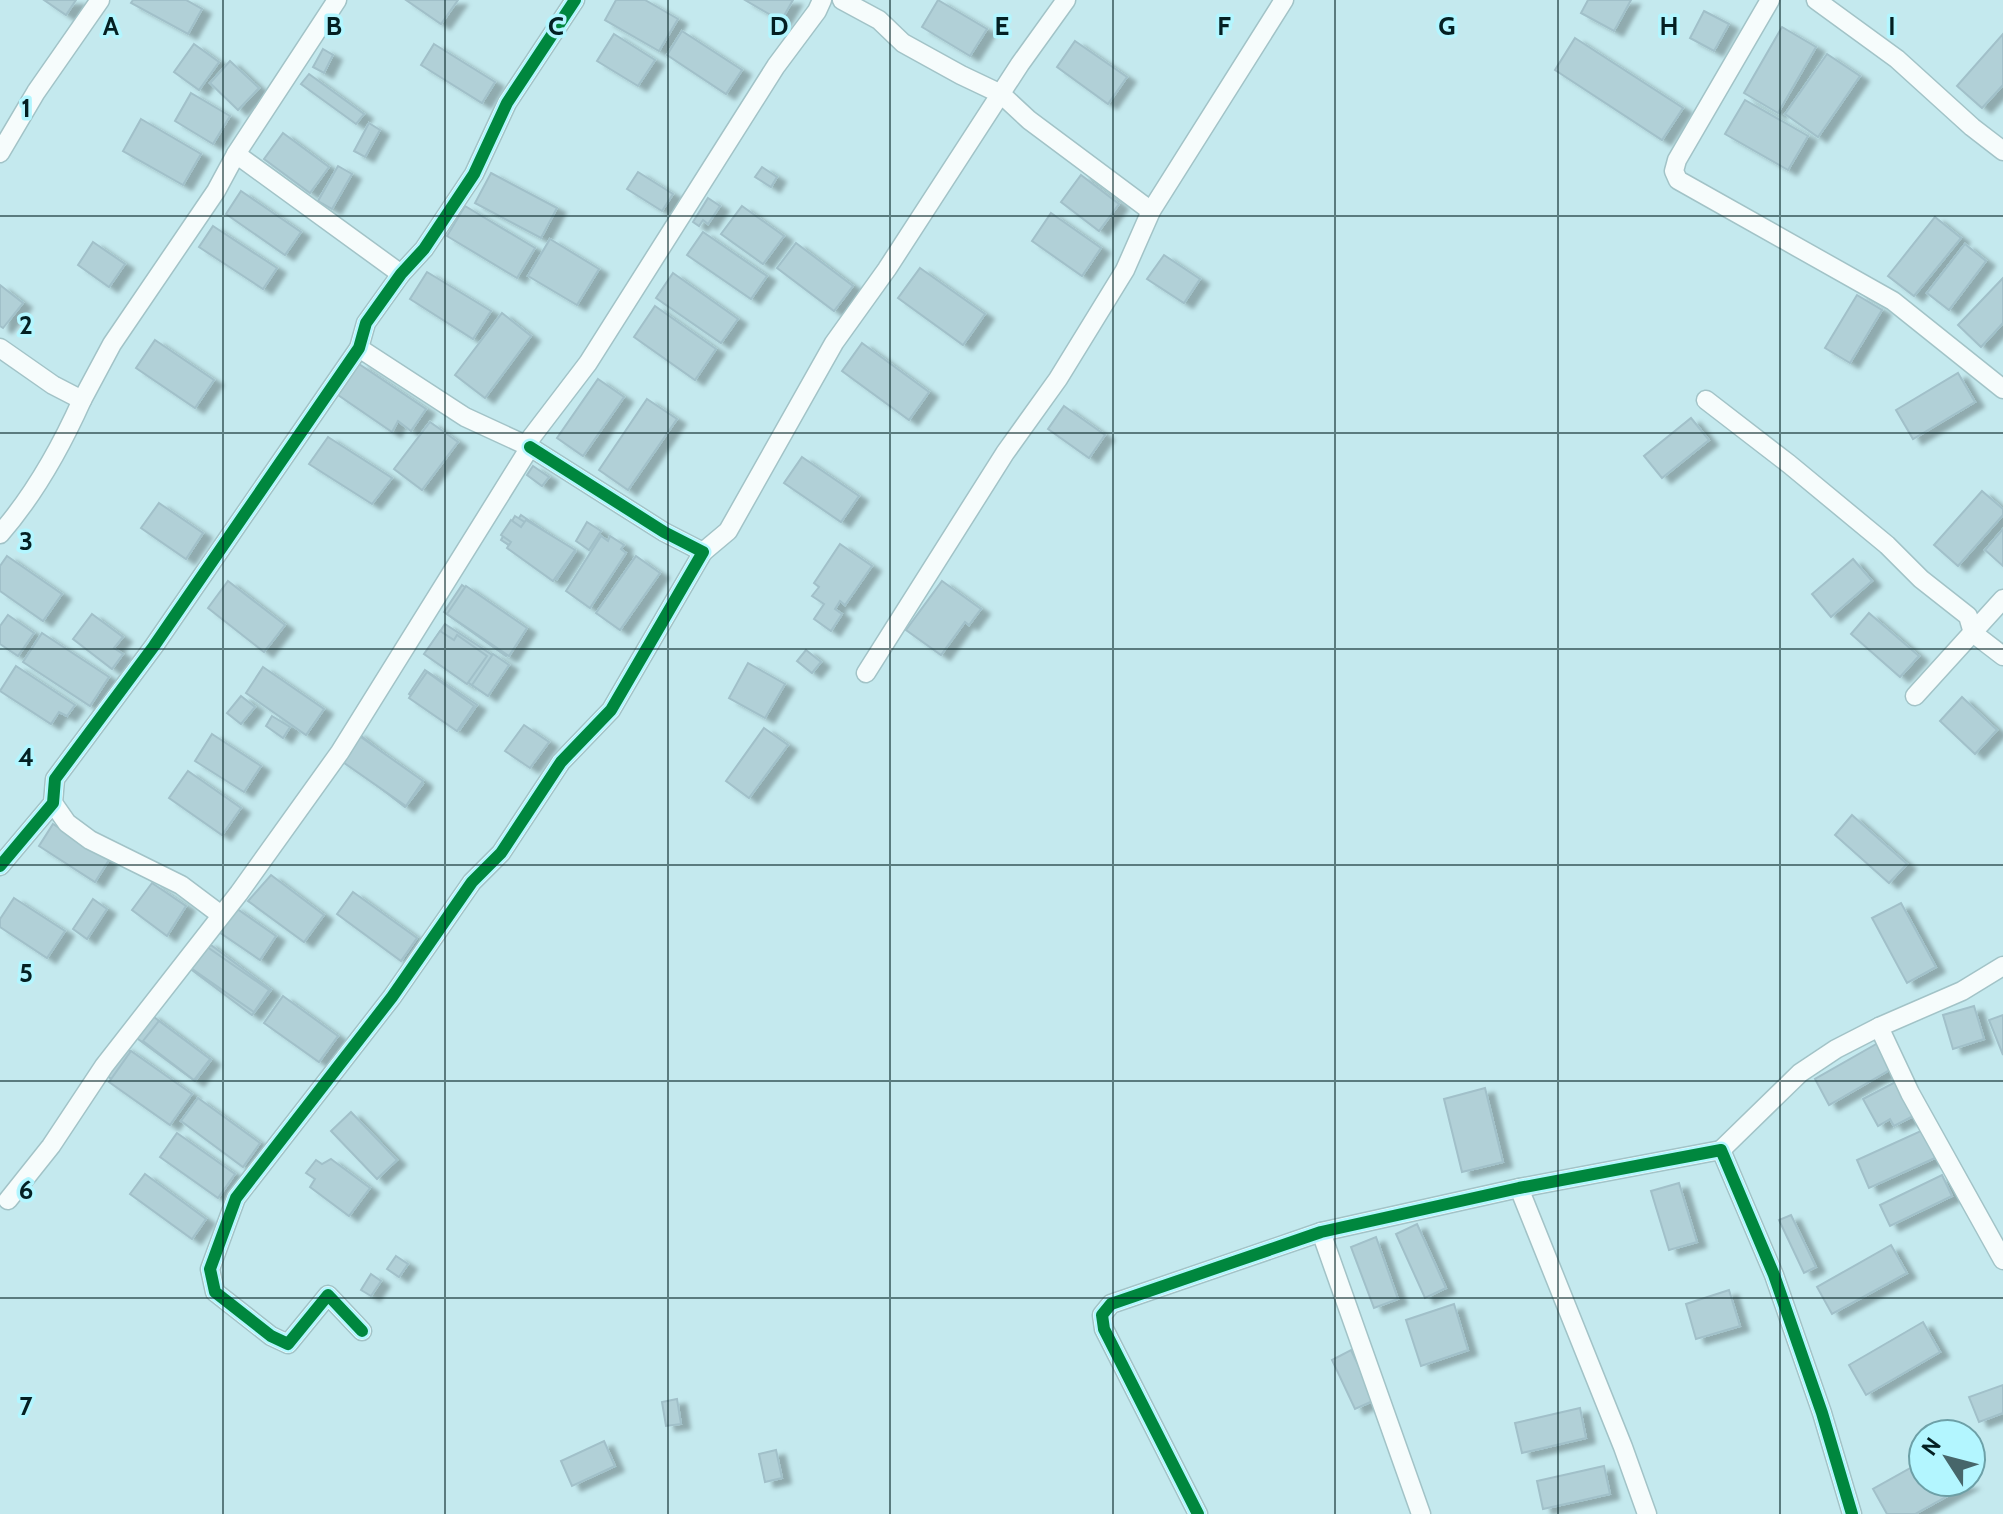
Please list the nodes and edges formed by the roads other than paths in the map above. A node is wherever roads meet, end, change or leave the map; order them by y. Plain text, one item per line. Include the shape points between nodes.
1 (100, 0) edge
2 (337, 0) edge
3 (575, 0) edge
4 (822, 0) edge
5 (842, 0) edge
6 (1066, 0) edge
7 (1284, 0) edge
8 (1770, 0) edge
9 (1816, 0) edge
10 (1001, 94) junction
11 (2003, 151) edge
12 (0, 153) edge
13 (236, 154) junction
14 (1151, 211) junction
15 (401, 274) junction
16 (0, 348) edge
17 (359, 348) junction
18 (2003, 389) edge
19 (82, 400) junction
20 (1706, 400) dead end
21 (528, 445) junction
22 (0, 534) edge
23 (703, 552) junction
24 (2003, 599) edge
25 (1973, 633) junction
26 (2003, 656) edge
27 (866, 673) dead end
28 (1915, 696) dead end
29 (53, 803) junction
30 (0, 866) edge
31 (221, 915) junction
32 (2003, 966) edge
33 (1879, 1027) junction
34 (1721, 1150) junction
35 (1519, 1188) junction
36 (8, 1200) dead end
37 (1321, 1232) junction
38 (2003, 1260) edge
39 (362, 1331) dead end
40 (1198, 1514) edge
41 (1421, 1514) edge
42 (1647, 1514) edge
43 (1852, 1514) edge

1 - 12 street
2 - 13 street
3 - 15 street via 507,103 474,174
4 - 21 street via 588,363
5 - 10 street via 879,20 903,43
6 - 10 street
7 - 14 street
8 - 18 street via 1677,160 1678,180 1893,301
9 - 11 street via 1897,59
10 - 14 street
10 - 23 street via 834,343 728,531
13 - 15 street
13 - 19 street via 112,344
14 - 27 street via 1125,270
15 - 17 street via 366,323
16 - 19 street
17 - 21 street via 465,417
17 - 29 street via 154,646 55,779
19 - 22 street via 42,478
20 - 25 street via 1887,545 1968,616
21 - 23 street
21 - 31 street via 340,752
23 - 39 street via 611,710 561,762 501,853 472,882 392,997 236,1198 210,1269 215,1292 288,1344 328,1295
24 - 25 street
25 - 26 street
25 - 28 street
29 - 30 street
29 - 31 street via 67,823 90,840 181,885
31 - 36 street
32 - 33 street via 1962,991
33 - 34 street via 1800,1073
33 - 38 street
34 - 35 street
34 - 43 street via 1774,1275
35 - 37 street
35 - 42 street
37 - 40 street via 1111,1304 1102,1315 1104,1329
37 - 41 street

